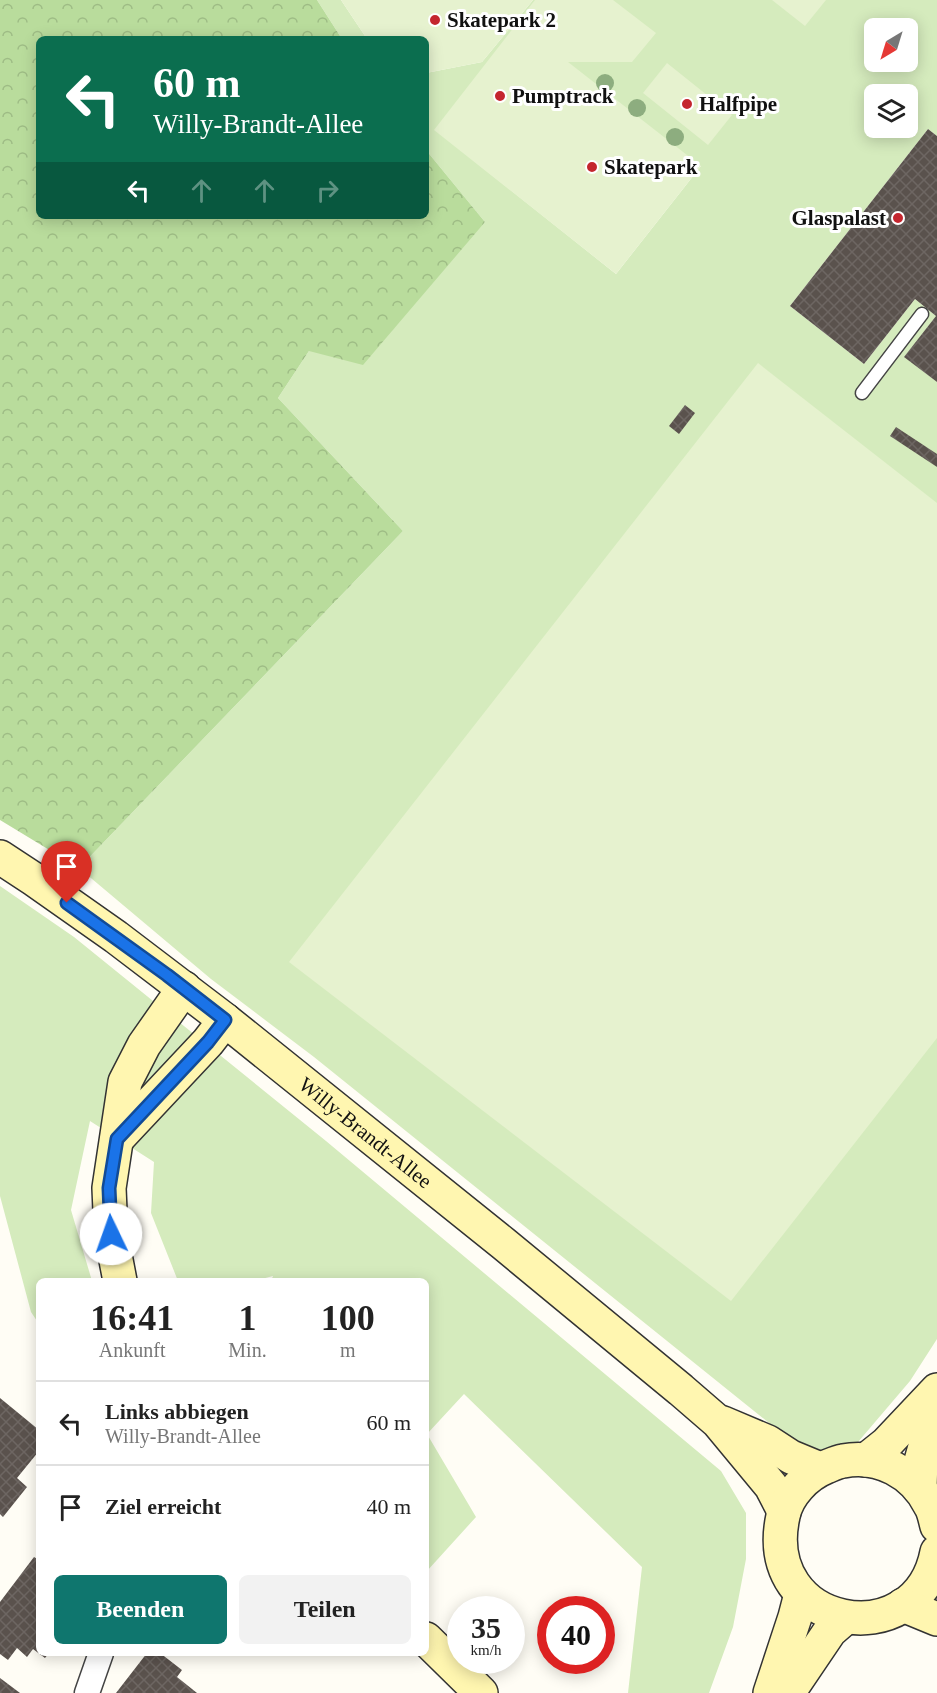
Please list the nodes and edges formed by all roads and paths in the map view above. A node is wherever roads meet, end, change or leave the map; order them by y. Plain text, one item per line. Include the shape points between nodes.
1 (922, 314) dead end
2 (862, 393) dead end
3 (0, 857) edge
4 (184, 988) junction
5 (225, 1020) junction
6 (117, 1139) junction
7 (119, 1278) edge
8 (937, 1390) edge
9 (937, 1404) edge
10 (718, 1422) junction
11 (866, 1460) junction
12 (820, 1469) junction
13 (920, 1488) junction
14 (784, 1511) junction
15 (937, 1526) edge
16 (936, 1560) edge
17 (801, 1594) junction
18 (903, 1605) junction
19 (845, 1618) junction
20 (937, 1619) edge
21 (429, 1642) edge
22 (100, 1656) edge
23 (87, 1693) edge
24 (481, 1693) edge
25 (770, 1693) edge
26 (788, 1693) edge

1 - 2 lane
3 - 4 main road, Willy-Brandt-Allee
4 - 5 main road, Willy-Brandt-Allee
4 - 6 main road via 144,1044 124,1082
5 - 6 main road
5 - 10 main road, Willy-Brandt-Allee
6 - 7 main road via 109,1188 111,1234
8 - 11 main road
9 - 13 main road via 921,1461
10 - 12 main road, Willy-Brandt-Allee
10 - 14 main road, Willy-Brandt-Allee via 771,1486
11 - 12 main road via 843,1461
11 - 13 main road via 886,1464
12 - 14 main road via 792,1494
13 - 15 main road
14 - 17 main road via 780,1555
16 - 18 main road via 917,1594
17 - 19 main road via 821,1609
17 - 25 main road
18 - 19 main road via 885,1614
18 - 20 main road
19 - 26 main road via 830,1631
21 - 24 main road
22 - 23 street

